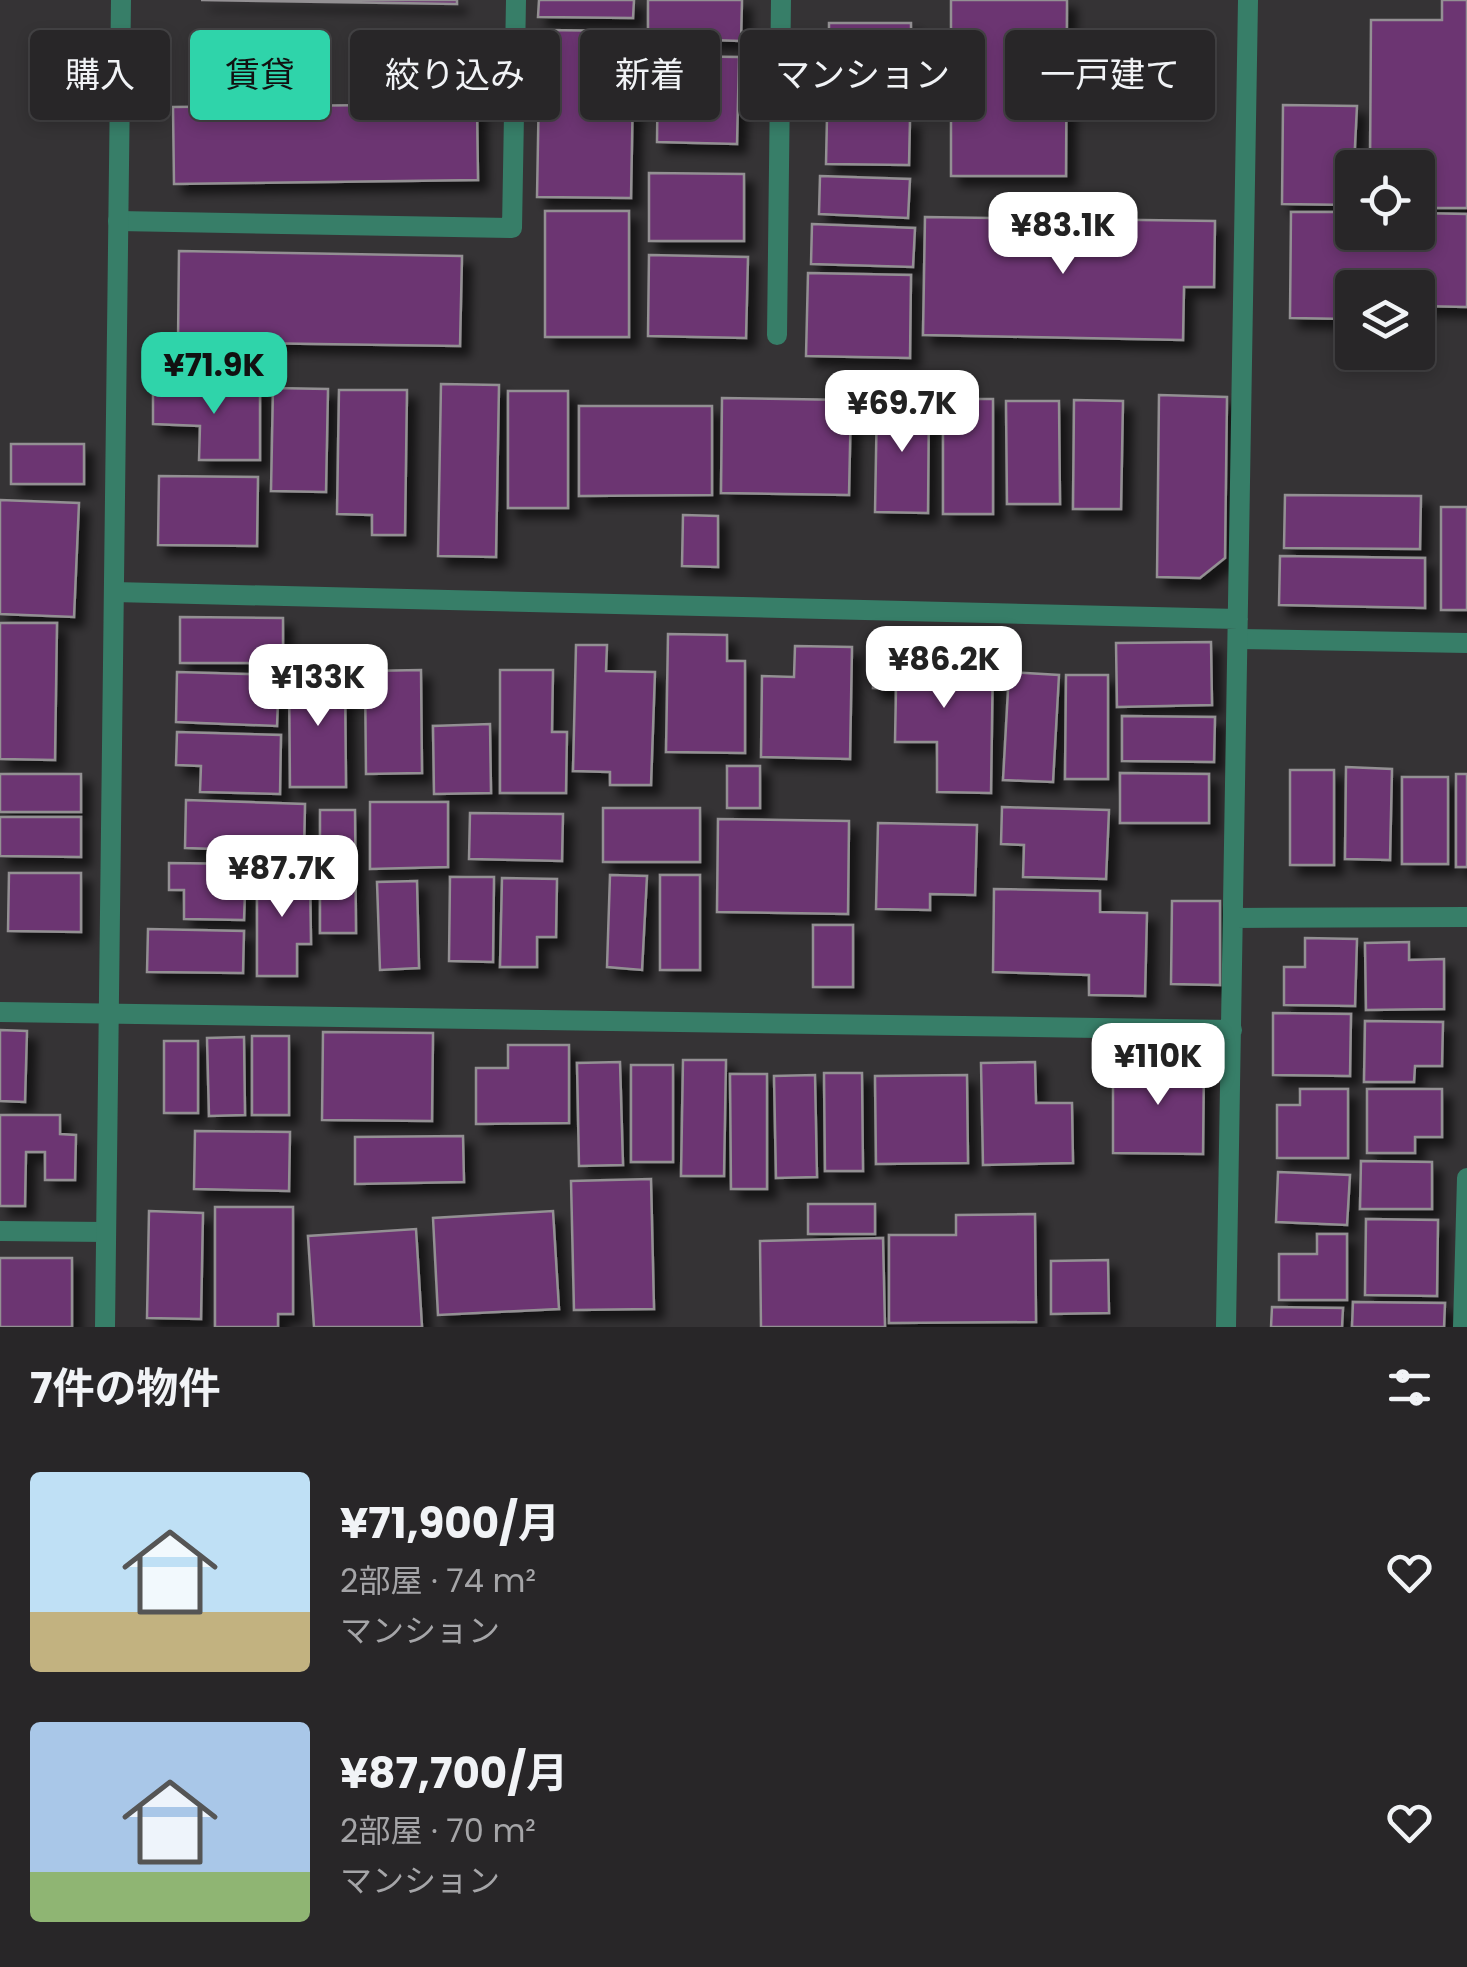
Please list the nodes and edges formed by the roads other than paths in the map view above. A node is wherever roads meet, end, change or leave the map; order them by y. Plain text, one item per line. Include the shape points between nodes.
1 (121, 0) edge
2 (516, 0) edge
3 (782, 0) edge
4 (1248, 0) edge
5 (118, 221) junction
6 (778, 335) dead end
7 (114, 592) junction
8 (1238, 629) junction
9 (1467, 642) edge
10 (1467, 917) edge
11 (1234, 918) junction
12 (0, 1012) edge
13 (109, 1015) junction
14 (1232, 1030) junction
15 (1467, 1178) edge
16 (0, 1231) edge
17 (106, 1232) junction
18 (105, 1327) edge
19 (1226, 1327) edge
20 (1463, 1327) edge

1 - 5 street
2 - 5 street via 512,228
3 - 6 street
4 - 8 street
5 - 7 street
7 - 8 street
7 - 13 street
8 - 9 street
8 - 11 street
10 - 11 street
11 - 14 street
12 - 13 street
13 - 14 street
13 - 17 street
14 - 19 street
15 - 20 street
16 - 17 street
17 - 18 street

